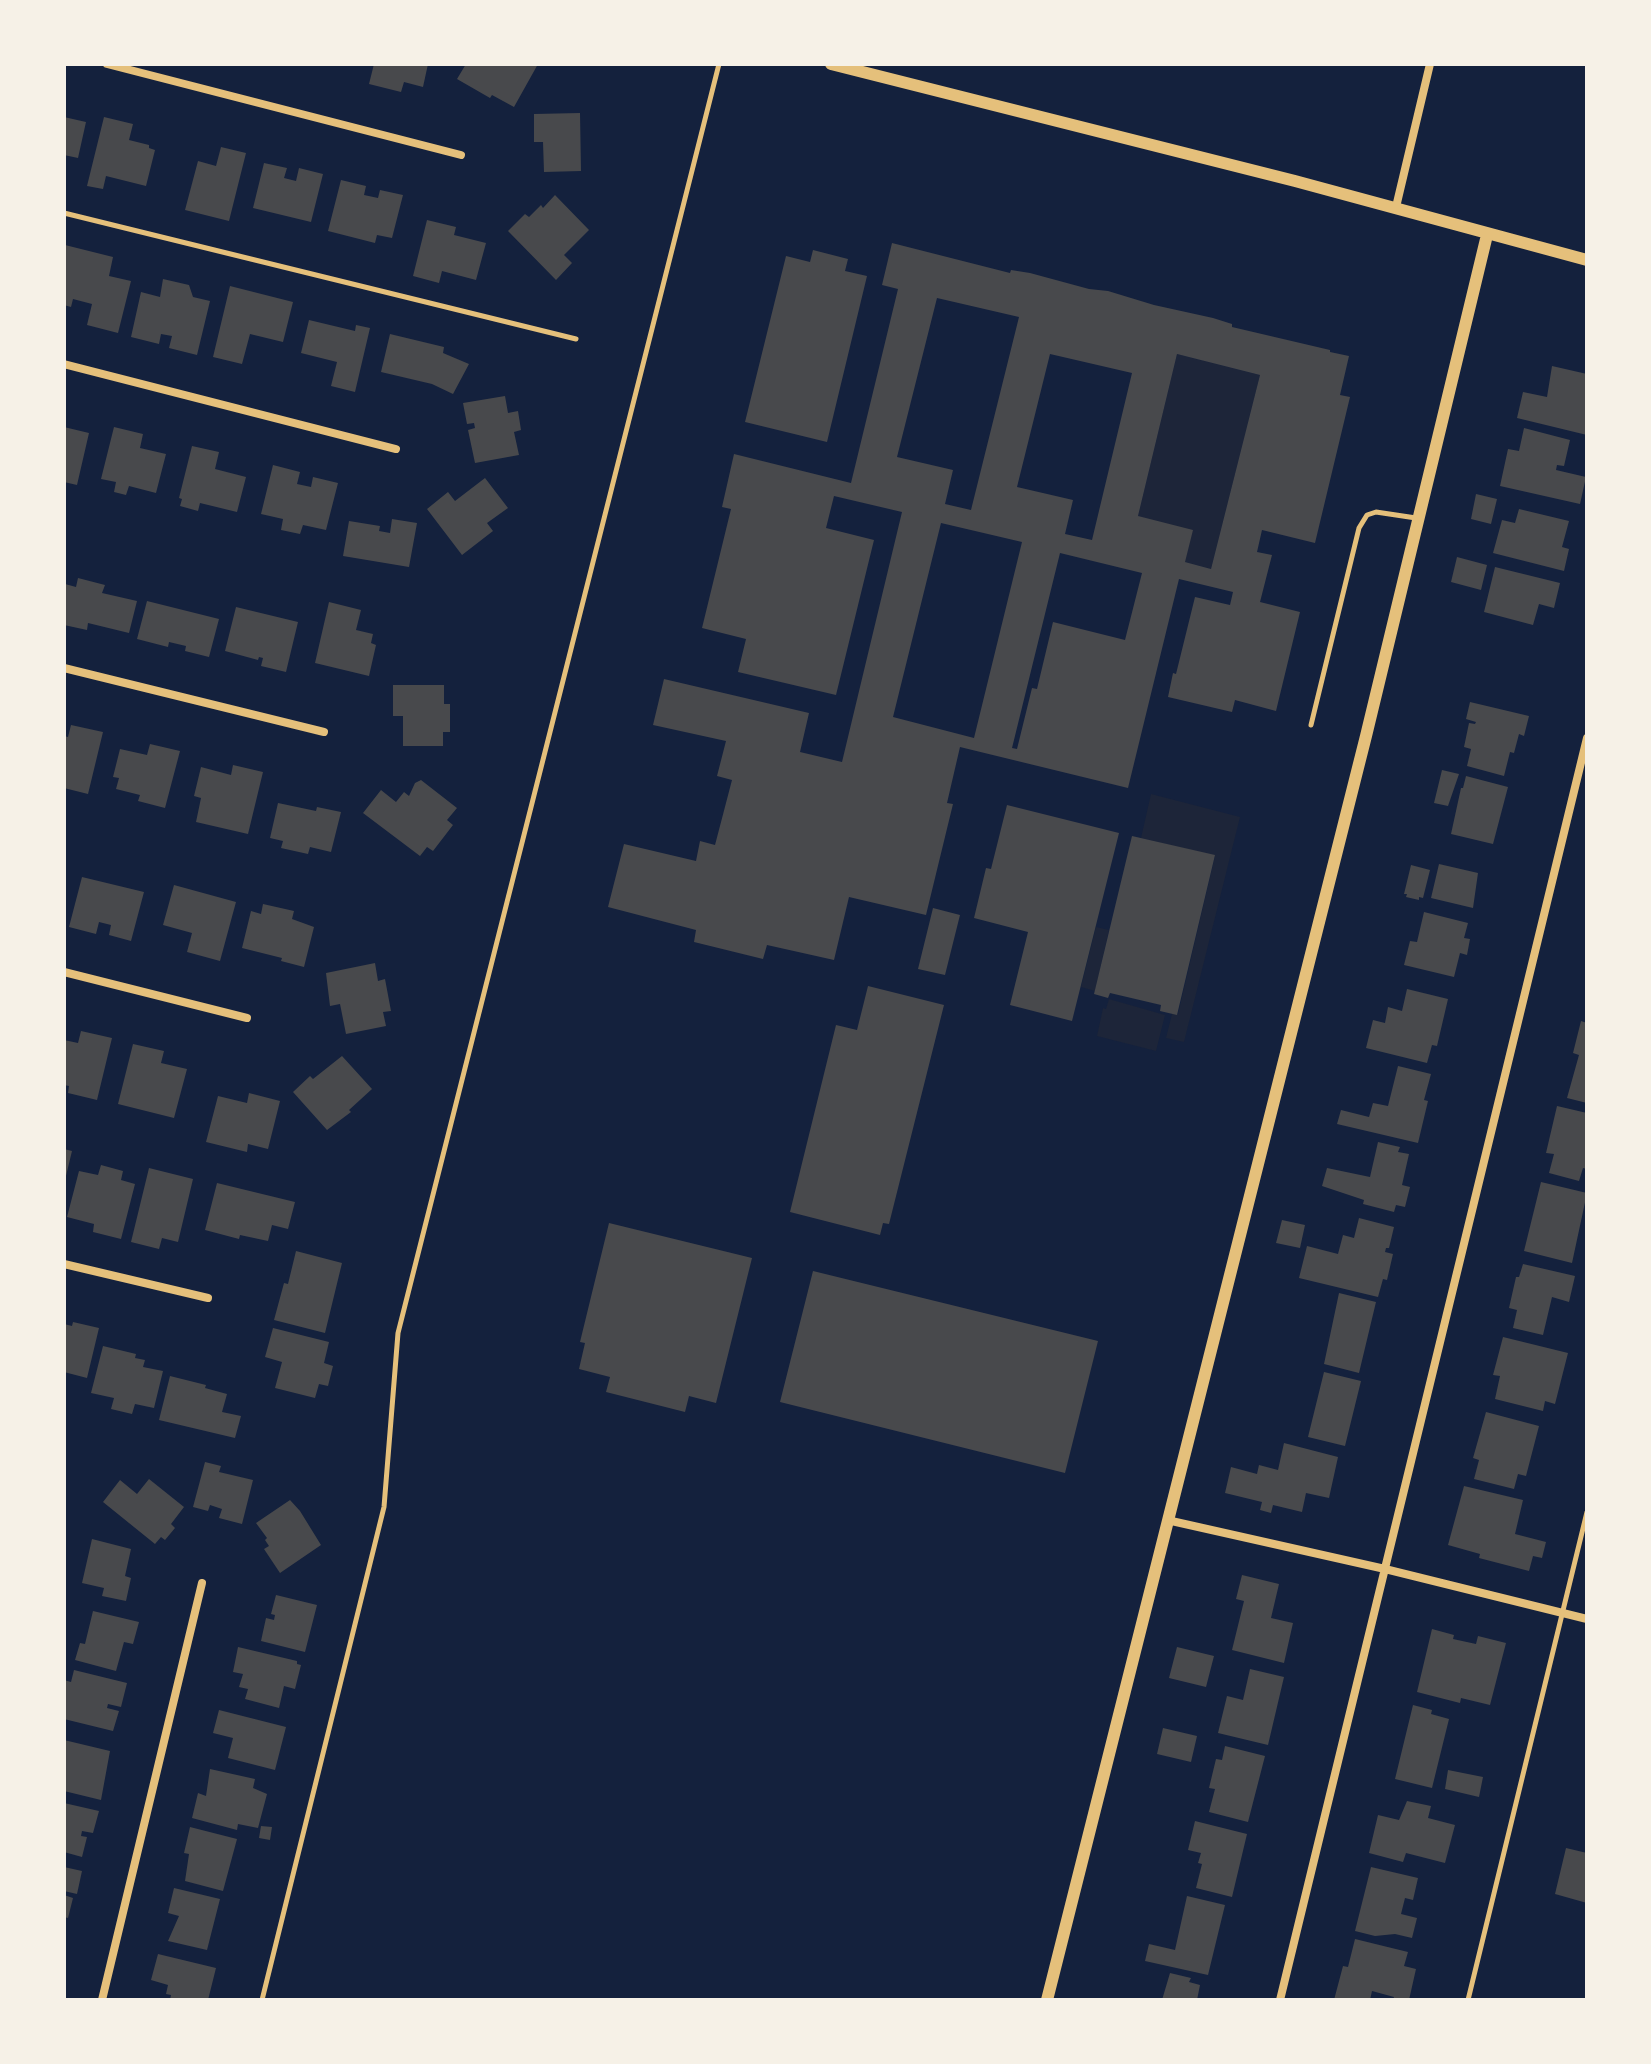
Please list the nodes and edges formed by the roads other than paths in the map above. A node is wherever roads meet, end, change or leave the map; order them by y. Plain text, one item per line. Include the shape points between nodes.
1 (107, 64) edge
2 (719, 64) edge
3 (831, 64) edge
4 (1430, 64) edge
5 (461, 155) dead end
6 (1396, 207) junction
7 (64, 213) edge
8 (1487, 235) junction
9 (1587, 260) edge
10 (576, 339) dead end
11 (64, 364) edge
12 (396, 449) dead end
13 (1417, 518) junction
14 (64, 668) edge
15 (1311, 725) dead end
16 (324, 732) dead end
17 (1587, 738) edge
18 (64, 972) edge
19 (247, 1018) dead end
20 (64, 1264) edge
21 (208, 1298) dead end
22 (1587, 1512) edge
23 (1167, 1520) junction
24 (1385, 1569) junction
25 (202, 1583) dead end
26 (1563, 1613) junction
27 (1587, 1619) edge
28 (102, 2000) edge
29 (262, 2000) edge
30 (1047, 2000) edge
31 (1280, 2000) edge
32 (1468, 2000) edge

1 - 5 street
2 - 29 lane via 398,1333 384,1507
3 - 6 street
4 - 6 street
6 - 8 street
7 - 10 lane
8 - 9 street
8 - 13 street
11 - 12 street
13 - 15 lane via 1376,512 1359,528
13 - 23 street
14 - 16 street
17 - 24 street
18 - 19 street
20 - 21 street
22 - 26 lane
23 - 24 street
23 - 30 street
24 - 26 street
24 - 31 street
25 - 28 street
26 - 27 street
26 - 32 lane

